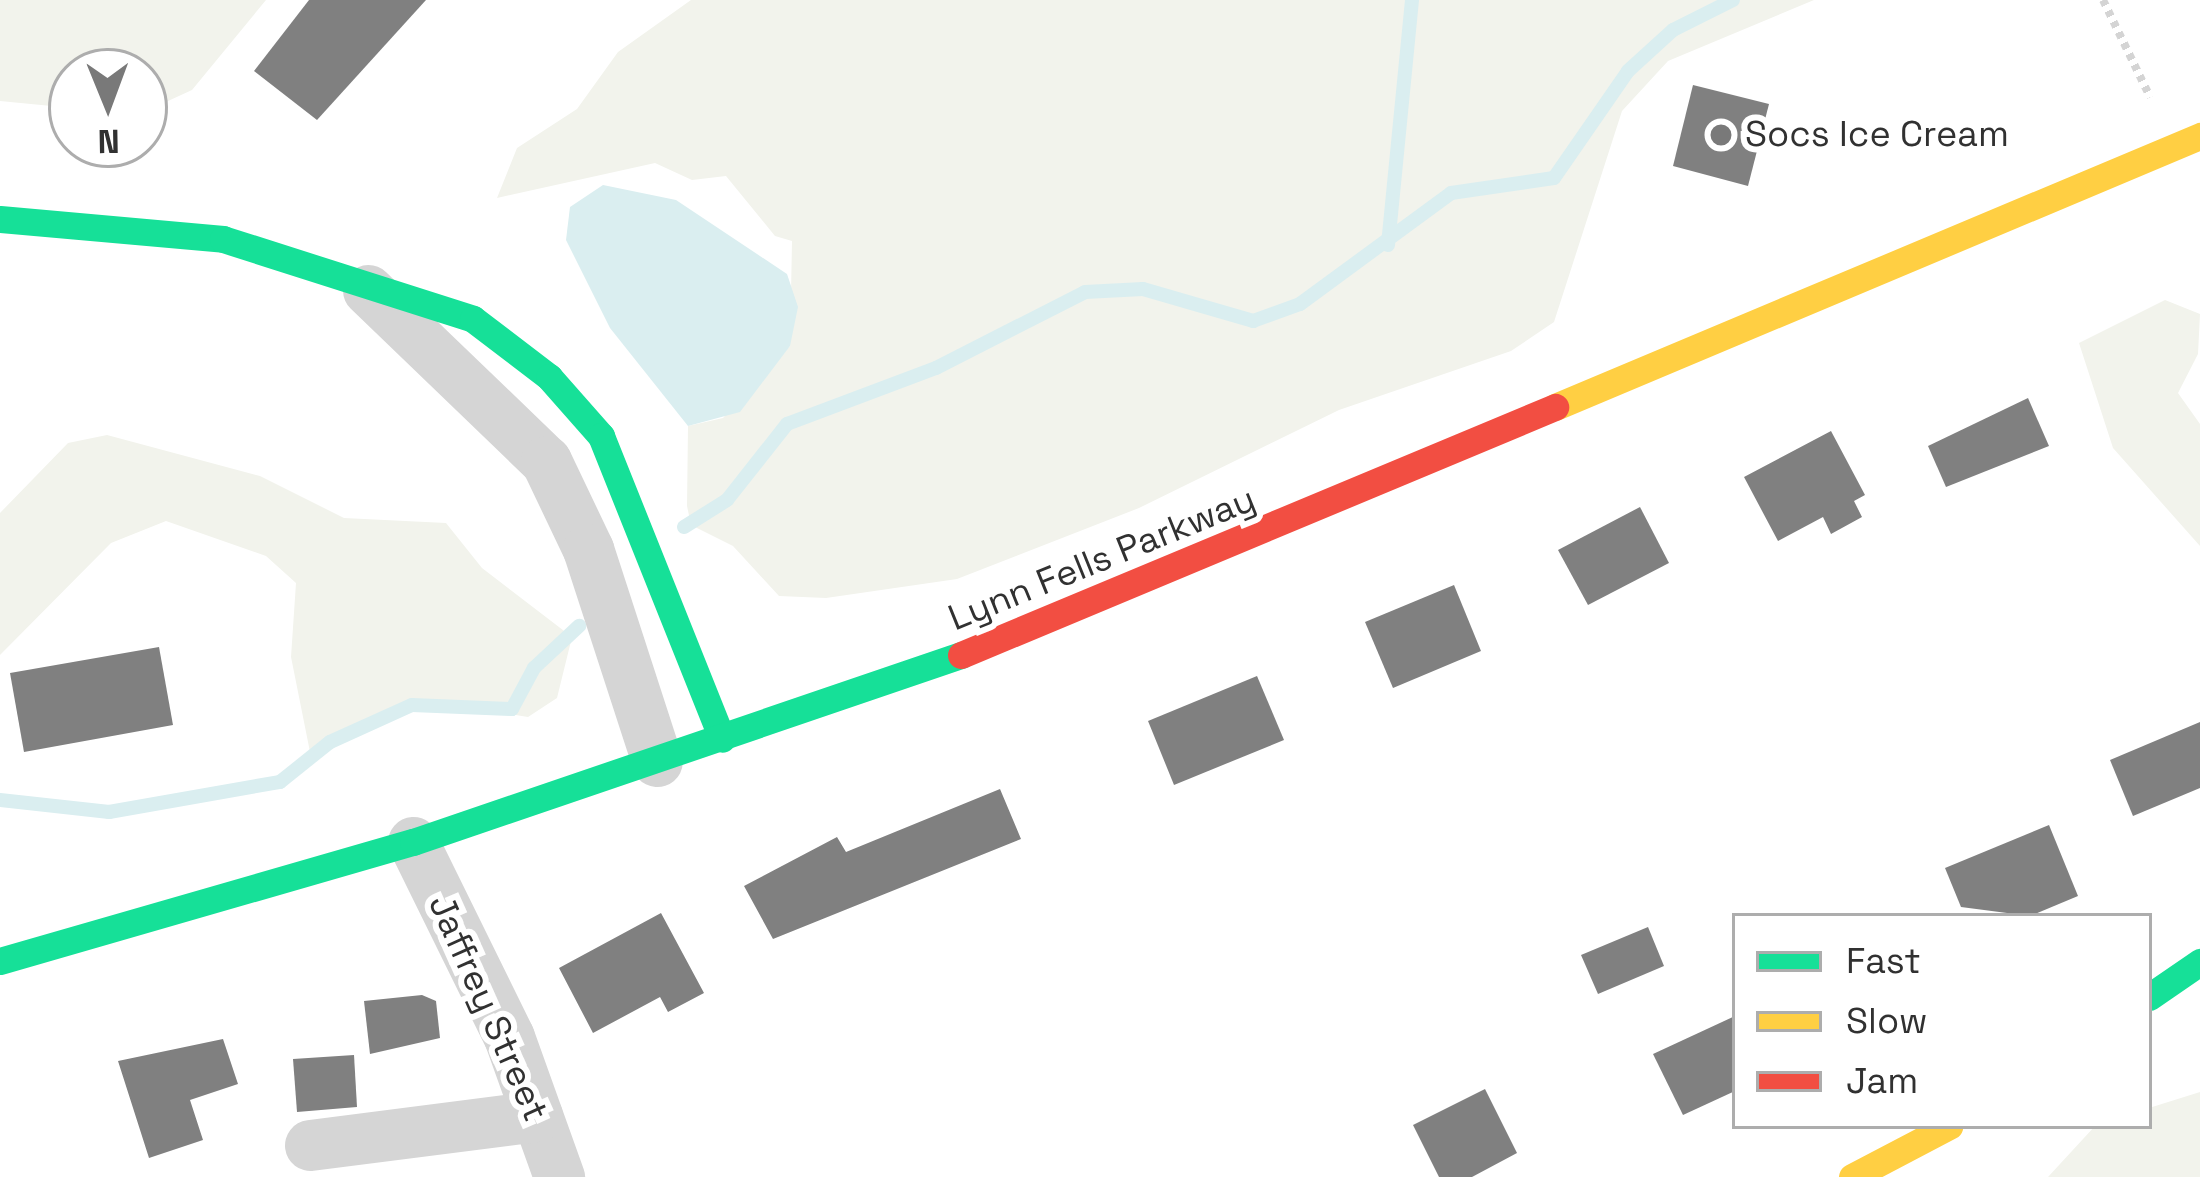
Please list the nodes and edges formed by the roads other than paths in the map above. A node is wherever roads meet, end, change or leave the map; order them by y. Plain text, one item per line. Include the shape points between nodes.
1 (2187, 142) edge
2 (0, 219) edge
3 (368, 290) junction
4 (722, 739) junction
5 (657, 761) junction
6 (412, 842) junction
7 (0, 961) edge
8 (2200, 962) edge
9 (2152, 995) edge
10 (537, 1117) junction
11 (1943, 1129) edge
12 (310, 1145) dead end
13 (559, 1177) edge
14 (1852, 1177) edge

1 - 4 main road, Lynn Fells Parkway via 1136,586
2 - 3 main road via 223,239
3 - 4 main road via 473,319 549,377 601,436
3 - 5 street via 546,461 595,568
4 - 5 main road, Lynn Fells Parkway
5 - 6 main road, Lynn Fells Parkway
6 - 7 main road, Lynn Fells Parkway
6 - 10 street, Jaffrey Street
8 - 9 main road
10 - 12 street
10 - 13 street, Jaffrey Street
11 - 14 main road

